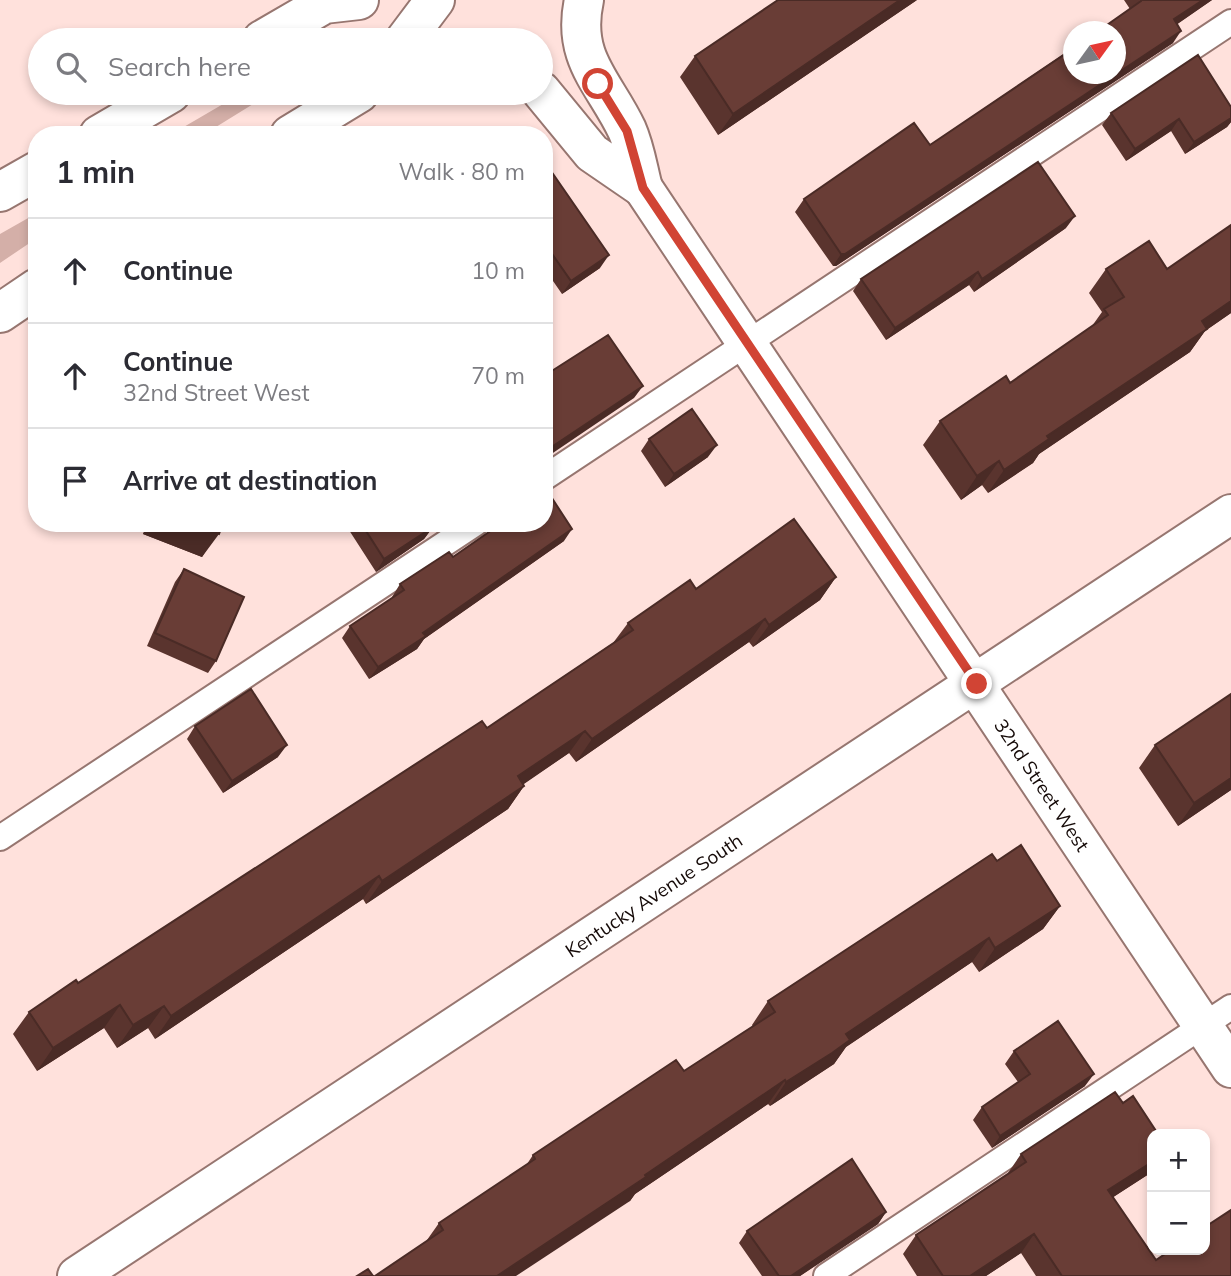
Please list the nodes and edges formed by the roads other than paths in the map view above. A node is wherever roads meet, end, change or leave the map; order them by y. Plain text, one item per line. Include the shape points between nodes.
1 (359, 0) edge
2 (435, 0) edge
3 (584, 0) edge
4 (1231, 22) edge
5 (283, 28) edge
6 (414, 28) edge
7 (150, 105) edge
8 (339, 105) edge
9 (553, 105) edge
10 (114, 126) edge
11 (305, 126) edge
12 (28, 176) edge
13 (643, 188) junction
14 (0, 192) edge
15 (28, 294) edge
16 (0, 313) edge
17 (748, 344) junction
18 (553, 472) edge
19 (1231, 514) edge
20 (462, 532) edge
21 (977, 684) junction
22 (0, 838) edge
23 (1217, 1017) edge
24 (1231, 1068) edge
25 (77, 1276) edge
26 (826, 1276) edge

1 - 5 street via 324,4
2 - 6 street
3 - 13 street via 581,35 587,62 627,131
4 - 17 lane
7 - 10 street
8 - 11 street
9 - 13 street via 592,153
12 - 14 street
13 - 17 street, 32nd Street West
15 - 16 street
17 - 18 lane
17 - 21 street, 32nd Street West
19 - 21 street, Kentucky Avenue South
20 - 22 lane
21 - 23 street, 32nd Street West
21 - 25 street, Kentucky Avenue South
23 - 24 street, 32nd Street West
23 - 26 lane

